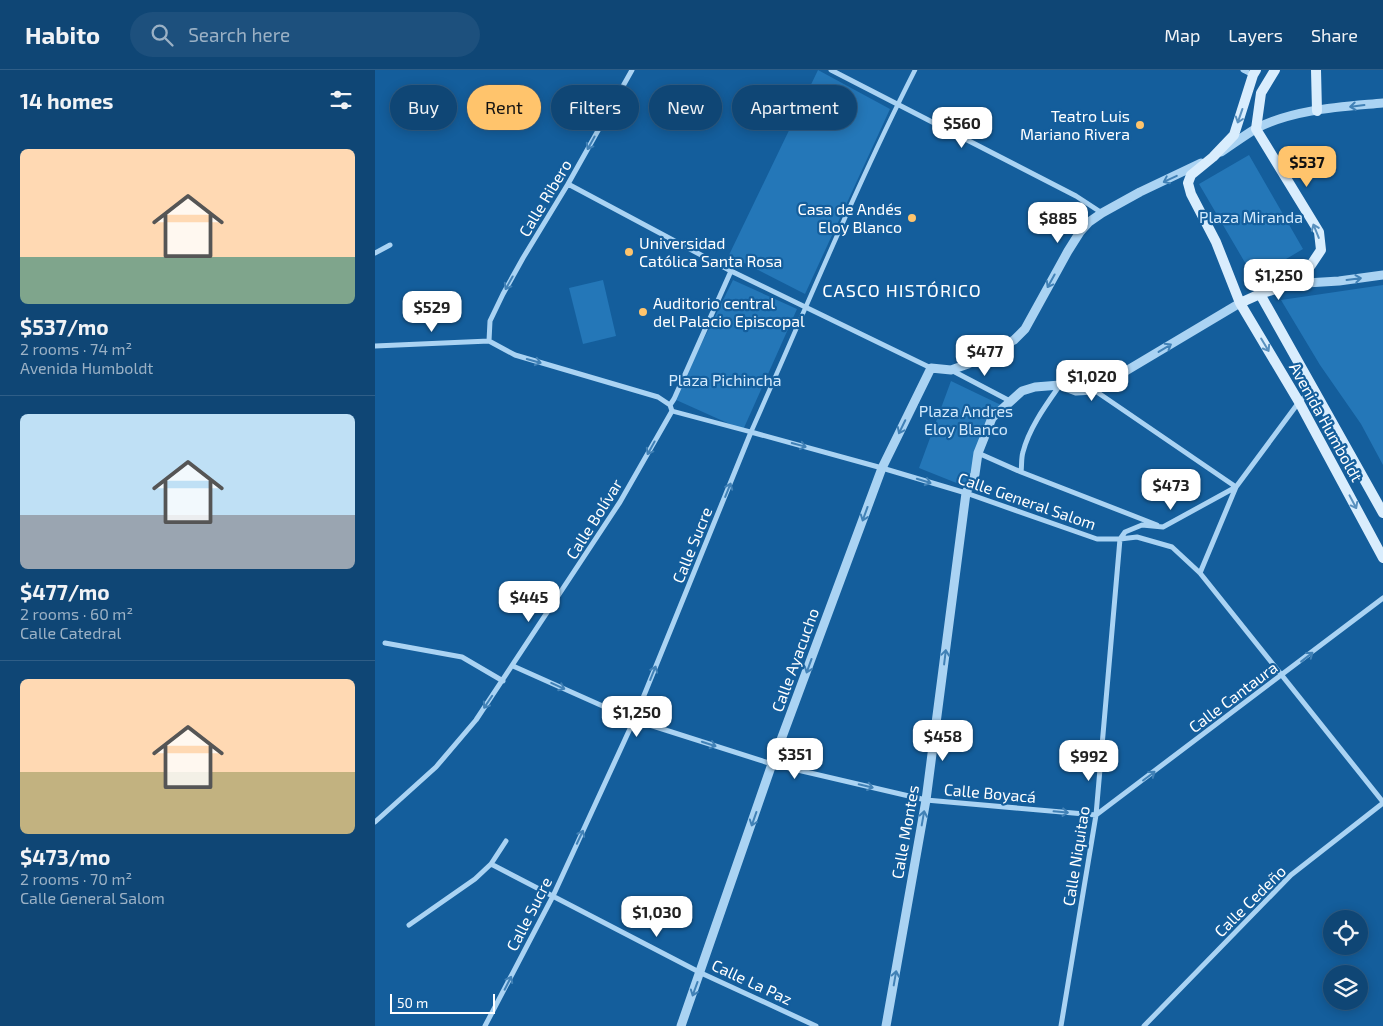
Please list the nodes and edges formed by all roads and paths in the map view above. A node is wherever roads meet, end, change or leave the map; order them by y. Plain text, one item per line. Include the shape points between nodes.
1 (632, 70) edge
2 (831, 70) edge
3 (915, 70) edge
4 (1243, 70) edge
5 (1275, 70) edge
6 (1316, 70) edge
7 (1254, 73) edge
8 (1383, 102) edge
9 (898, 104) junction
10 (1317, 111) junction
11 (1256, 129) junction
12 (1213, 157) junction
13 (569, 184) junction
14 (1102, 213) junction
15 (390, 245) dead end
16 (375, 253) edge
17 (731, 271) junction
18 (1383, 275) edge
19 (1290, 284) junction
20 (1260, 294) junction
21 (1240, 303) junction
22 (805, 306) junction
23 (489, 341) junction
24 (375, 346) edge
25 (931, 368) junction
26 (951, 370) junction
27 (1060, 385) junction
28 (1313, 389) junction
29 (1094, 390) junction
30 (1010, 401) junction
31 (1299, 402) junction
32 (670, 405) junction
33 (672, 411) junction
34 (751, 432) junction
35 (978, 453) junction
36 (883, 468) junction
37 (1021, 472) junction
38 (1236, 487) junction
39 (966, 493) junction
40 (1383, 513) edge
41 (1163, 527) junction
42 (1120, 539) junction
43 (1383, 558) edge
44 (1199, 573) junction
45 (1383, 598) edge
46 (385, 643) dead end
47 (513, 666) junction
48 (1283, 676) junction
49 (503, 681) junction
50 (634, 720) junction
51 (772, 764) junction
52 (926, 800) junction
53 (1383, 802) edge
54 (1096, 815) junction
55 (375, 822) edge
56 (506, 841) dead end
57 (491, 864) junction
58 (553, 896) junction
59 (409, 925) dead end
60 (701, 972) junction
61 (485, 1026) edge
62 (681, 1026) edge
63 (816, 1026) edge
64 (886, 1026) edge
65 (1061, 1026) edge
66 (1144, 1026) edge

1 -> 13 street, Calle Ribero
2 - 9 street
3 - 9 street, Calle Sucre
4 - 7 street
5 - 11 main road via 1261,93
6 - 10 main road
7 -> 12 main road, Avenida Humboldt via 1234,135
8 -> 10 street
9 - 14 street via 1076,196
9 - 22 street, Calle Sucre
10 - 11 street via 1285,117
11 - 12 street
19 -> 11 main road via 1311,265 1321,250 1319,232
12 -> 14 street
12 - 21 main road, Avenida Humboldt via 1191,175 1188,183
13 - 17 street
13 -> 23 street, Calle Ribero via 503,294 490,321
14 -> 26 street via 1079,232 1025,329 1014,340
15 - 16 street
17 - 22 street
17 - 32 street
19 -> 18 street
19 - 20 main road
20 - 21 main road
20 - 28 main road, Avenida Humboldt
29 -> 21 street
21 -> 31 main road, Avenida Humboldt
22 - 25 street
22 - 34 street, Calle Sucre
23 - 24 street
23 -> 32 street via 515,356 658,397
25 - 26 street
25 -> 36 street, Calle Ayacucho
26 - 30 street
27 - 29 street, Calle Montes via 1076,391
27 - 30 street, Calle Montes via 1022,391
27 - 37 street via 1042,409 1022,452
28 - 31 street
28 - 40 main road, Avenida Humboldt
29 - 38 street
30 - 35 street, Calle Montes via 992,418
31 - 38 street
31 -> 43 main road, Avenida Humboldt
32 - 33 street
33 - 34 street, Calle General Salom
33 -> 47 street, Calle Bolívar via 620,502
34 -> 36 street, Calle General Salom
50 -> 34 street, Calle Sucre
35 - 37 street
35 - 39 street, Calle Montes via 975,474
36 -> 39 street, Calle General Salom
36 -> 51 street, Calle Ayacucho
37 - 41 street
38 - 41 street
38 - 44 street
39 - 42 street, Calle General Salom via 1097,539
52 -> 39 street, Calle Montes
41 - 42 street via 1142,525 1125,532
42 - 44 street, Calle General Salom via 1137,537 1172,547
42 - 54 street, Calle Niquitao
44 - 48 street, Calle General Salom
48 -> 45 street, Calle Cantaura
46 - 49 street via 462,657
47 - 49 street, Calle Bolívar
47 -> 50 street, Calle Boyacá
48 - 53 street, Calle General Salom
54 -> 48 street, Calle Cantaura
49 -> 55 street, Calle Bolívar via 436,768
50 -> 51 street, Calle Boyacá
58 -> 50 street, Calle Sucre
51 -> 52 street, Calle Boyacá
51 -> 60 street, Calle Ayacucho
52 -> 54 street, Calle Boyacá
64 -> 52 street, Calle Montes
53 - 66 street, Calle Cedeño via 1291,876
54 - 65 street, Calle Niquitao
56 - 57 street
57 - 58 street, Calle La Paz
57 - 59 street
58 - 60 street, Calle La Paz
61 -> 58 street, Calle Sucre
60 -> 62 street, Calle Ayacucho
60 - 63 street, Calle La Paz

